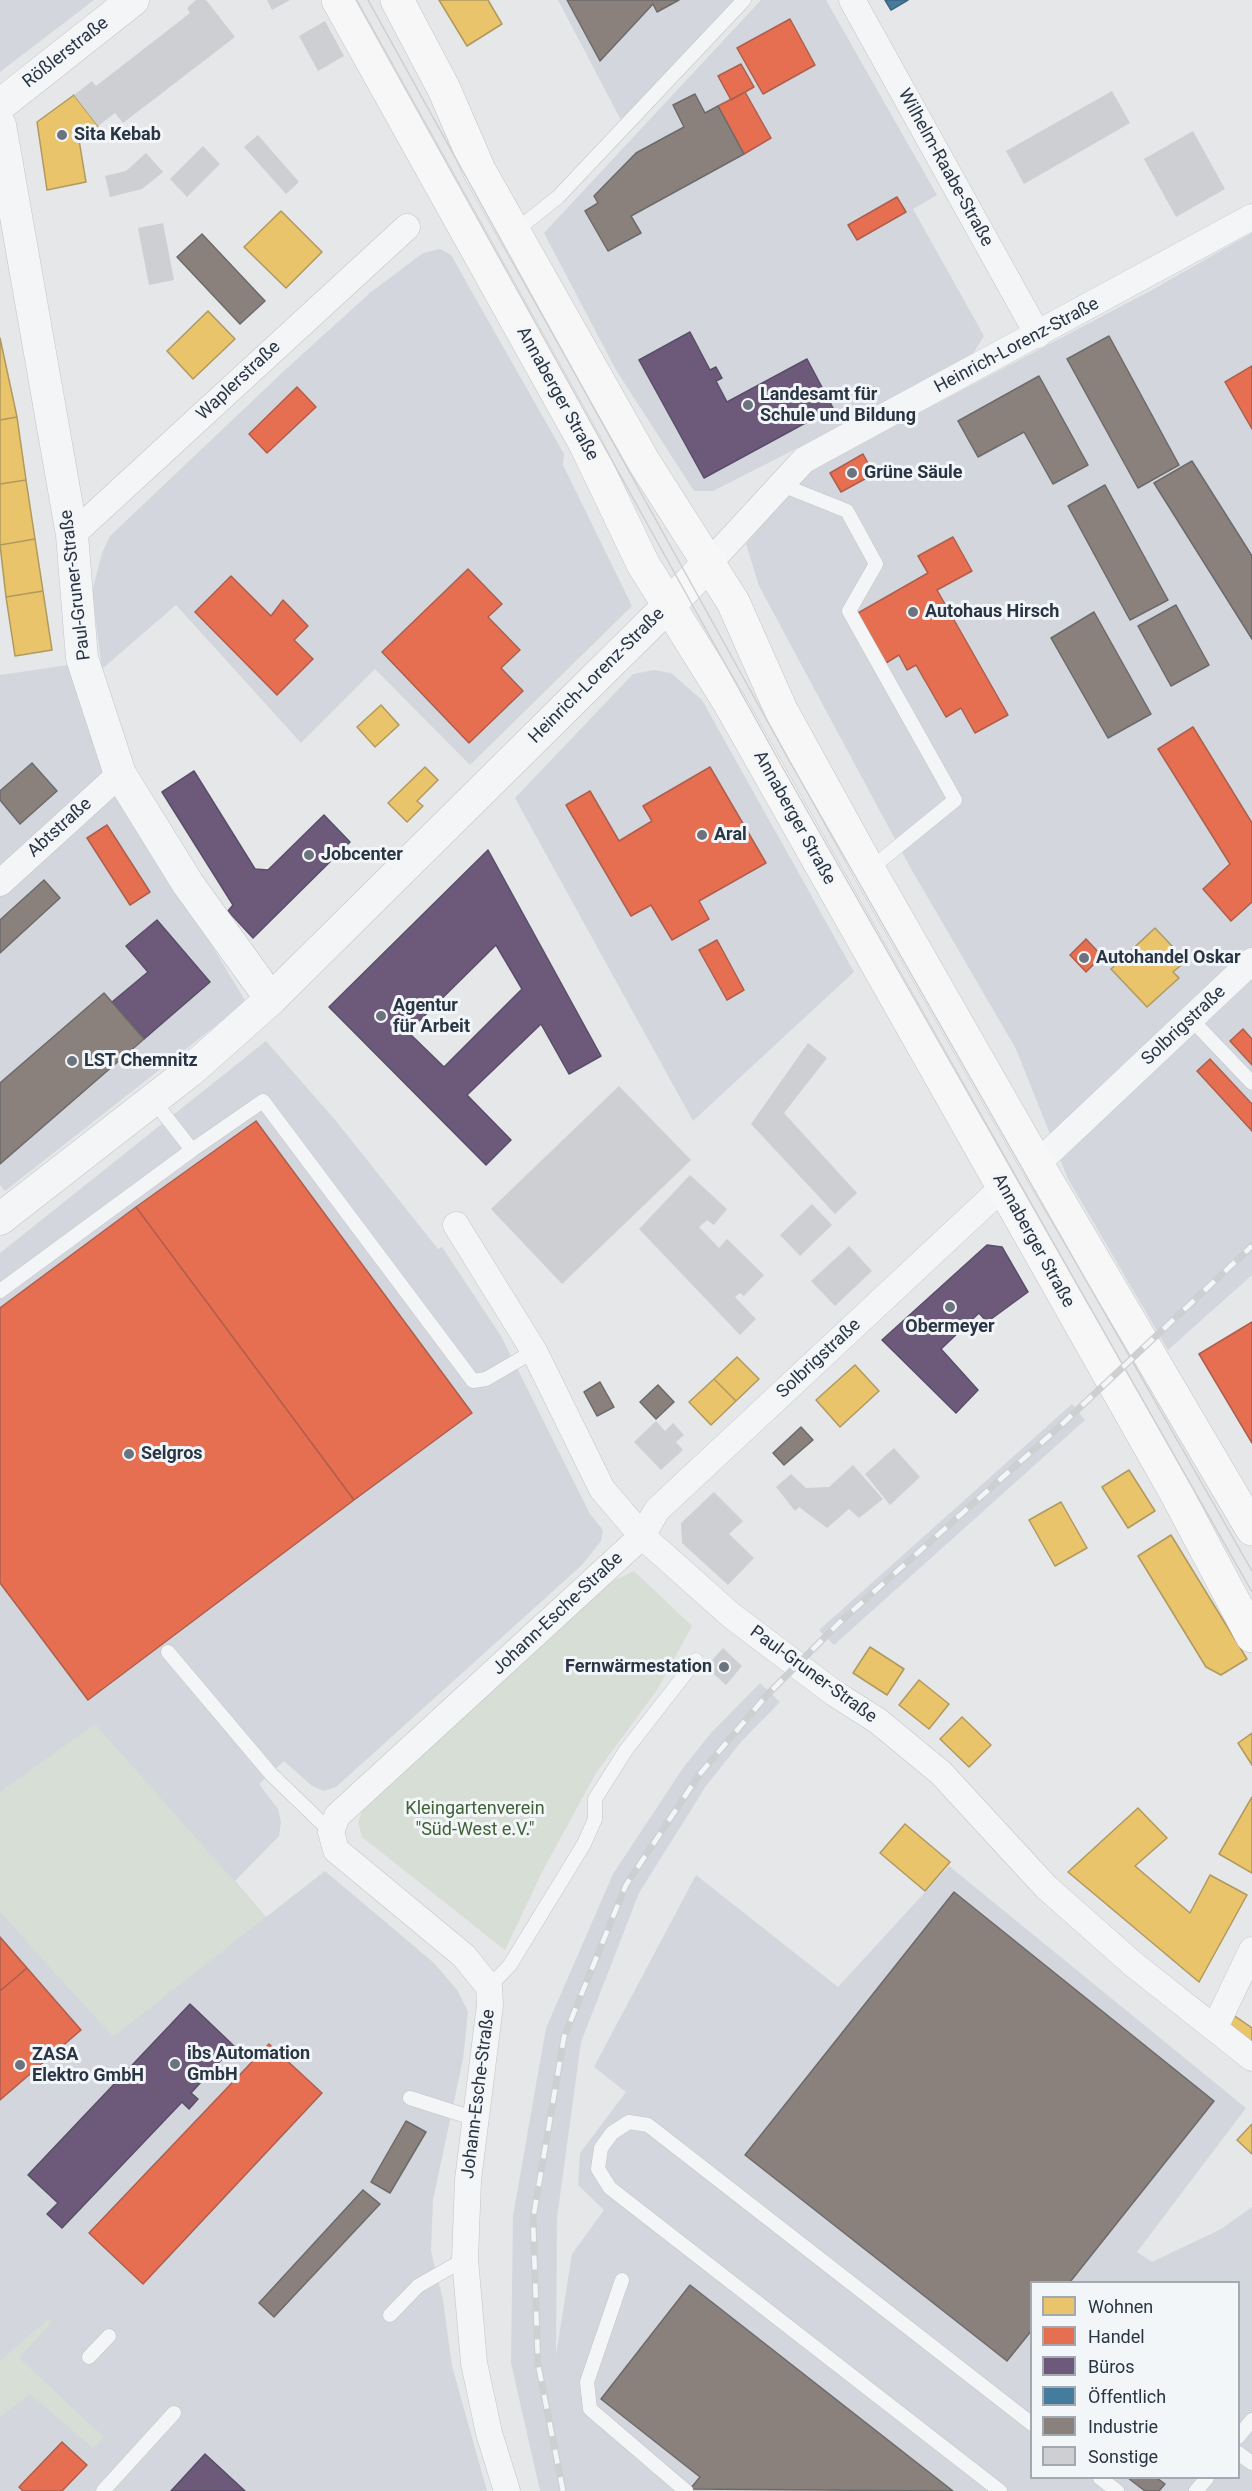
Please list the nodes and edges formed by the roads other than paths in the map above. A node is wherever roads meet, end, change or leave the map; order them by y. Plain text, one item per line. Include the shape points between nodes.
1 (133, 0) edge
2 (338, 0) edge
3 (397, 0) edge
4 (744, 0) edge
5 (852, 0) edge
6 (0, 105) edge
7 (0, 124) edge
8 (1252, 217) edge
9 (407, 227) dead end
10 (514, 232) junction
11 (1038, 335) junction
12 (782, 485) junction
13 (72, 535) junction
14 (710, 562) junction
15 (668, 606) junction
16 (120, 774) junction
17 (869, 870) junction
18 (0, 883) edge
19 (1252, 961) edge
20 (271, 999) junction
21 (1191, 1019) junction
22 (1252, 1083) edge
23 (153, 1101) junction
24 (192, 1150) junction
25 (1036, 1164) junction
26 (1003, 1187) junction
27 (0, 1219) edge
28 (456, 1225) dead end
29 (0, 1291) edge
30 (534, 1351) junction
31 (1250, 1521) edge
32 (642, 1536) junction
33 (1205, 1545) junction
34 (1252, 1636) edge
35 (168, 1652) dead end
36 (696, 1660) dead end
37 (331, 1832) junction
38 (1252, 1950) edge
39 (489, 1988) junction
40 (1215, 2027) junction
41 (1252, 2058) edge
42 (410, 2098) dead end
43 (476, 2119) junction
44 (465, 2259) junction
45 (622, 2280) dead end
46 (390, 2315) dead end
47 (109, 2336) dead end
48 (89, 2357) dead end
49 (174, 2414) dead end
50 (1252, 2420) edge
51 (1030, 2422) edge
52 (1240, 2436) edge
53 (1240, 2454) edge
54 (1252, 2463) edge
55 (1101, 2479) edge
56 (1206, 2479) edge
57 (103, 2491) edge
58 (507, 2491) edge
59 (686, 2491) edge
60 (1000, 2491) edge
61 (1117, 2491) edge
62 (1196, 2491) edge

1 - 6 street, Rößlerstraße
2 - 15 main road, Annaberger Straße via 586,445
3 - 10 main road via 444,89 479,170
4 - 10 lane via 558,196
5 - 11 street, Wilhelm-Raabe-Straße
7 - 13 street, Paul-Gruner-Straße
8 - 11 street, Heinrich-Lorenz-Straße
9 - 13 street, Waplerstraße
10 - 14 main road via 644,462
11 - 12 street, Heinrich-Lorenz-Straße via 804,460
12 - 14 street, Heinrich-Lorenz-Straße
12 - 17 lane via 847,511 876,564 849,611 956,800
13 - 16 street, Paul-Gruner-Straße via 82,658
14 - 15 main road, Heinrich-Lorenz-Straße
14 - 17 main road via 733,602 781,710
15 - 20 street, Heinrich-Lorenz-Straße
15 - 26 main road, Annaberger Straße via 729,702
16 - 18 street, Abtstraße
16 - 20 street, Paul-Gruner-Straße via 188,884
17 - 25 main road
19 - 21 street, Solbrigstraße
20 - 23 street, Heinrich-Lorenz-Straße
21 - 22 lane
21 - 25 street, Solbrigstraße
23 - 24 lane
23 - 27 street, Heinrich-Lorenz-Straße
24 - 29 lane
24 - 30 lane via 263,1101 473,1381 486,1379
25 - 31 main road
26 - 32 street, Solbrigstraße via 657,1510
26 - 33 main road, Annaberger Straße
28 - 30 street, Paul-Gruner-Straße
30 - 32 street, Paul-Gruner-Straße via 602,1489
31 - 33 main road
32 - 37 street, Johann-Esche-Straße via 337,1816
32 - 40 street, Paul-Gruner-Straße via 732,1616 834,1694 878,1721 942,1773 1046,1887 1133,1964
33 - 34 main road, Annaberger Straße
35 - 37 lane via 271,1774
36 - 39 lane via 595,1799 594,1819 584,1844 510,1965
37 - 39 street, Johann-Esche-Straße via 336,1850 464,1956
38 - 40 street
39 - 43 street, Johann-Esche-Straße
40 - 41 street, Paul-Gruner-Straße
42 - 43 lane
43 - 44 street, Johann-Esche-Straße via 468,2180
44 - 46 lane via 418,2286
44 - 58 street, Johann-Esche-Straße via 474,2363
45 - 59 lane via 587,2382 590,2409
47 - 48 lane
49 - 57 lane
50 - 52 lane
51 - 60 lane via 648,2125 629,2122 612,2133 601,2148 598,2169 610,2188
53 - 54 lane
55 - 61 lane
56 - 62 lane

